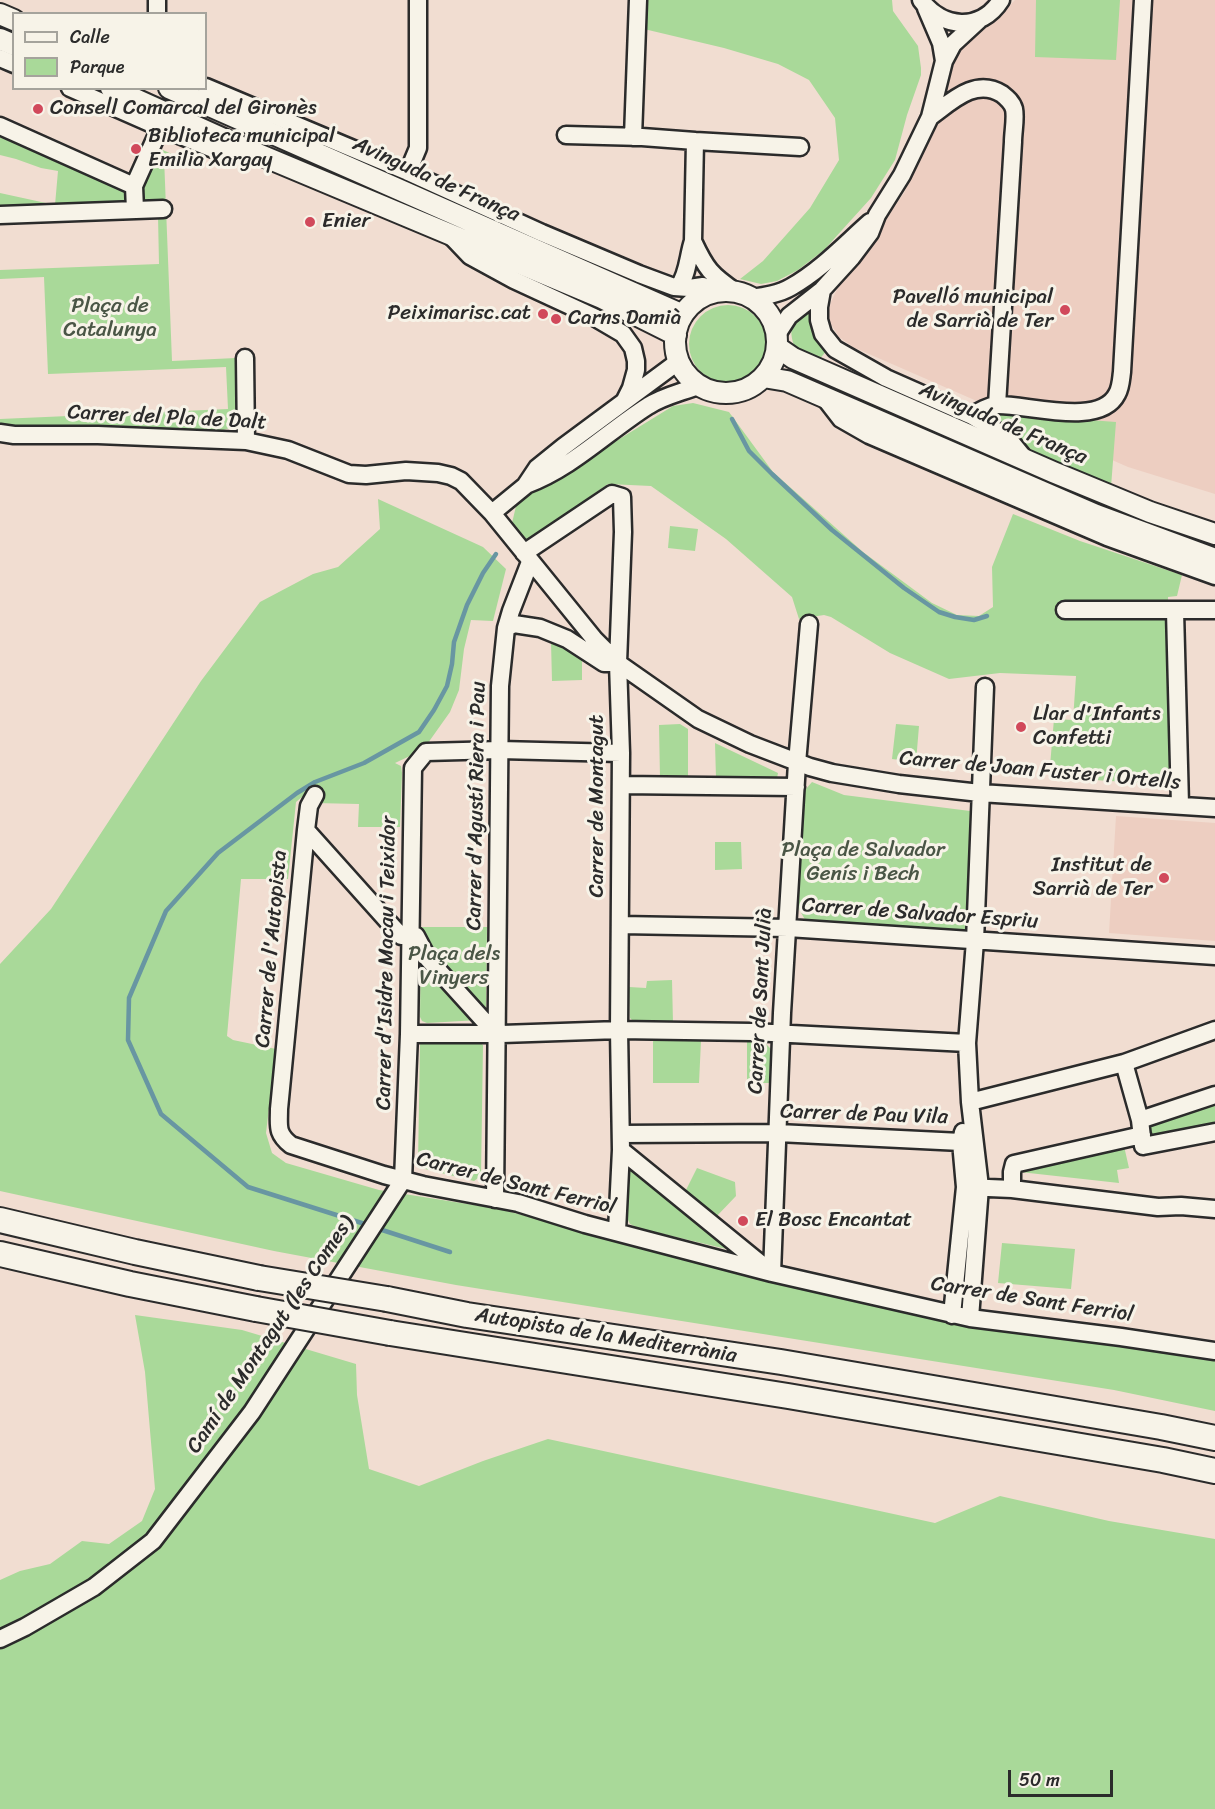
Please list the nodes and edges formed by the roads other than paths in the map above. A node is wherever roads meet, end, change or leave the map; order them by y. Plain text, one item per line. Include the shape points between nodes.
1 (418, 0) edge
2 (638, 0) edge
3 (1143, 0) edge
4 (922, 1) edge
5 (1002, 1) edge
6 (979, 20) junction
7 (944, 61) junction
8 (207, 87) edge
9 (74, 90) edge
10 (115, 90) edge
11 (174, 90) edge
12 (930, 117) junction
13 (0, 126) edge
14 (160, 128) junction
15 (566, 135) dead end
16 (633, 137) junction
17 (695, 141) junction
18 (800, 147) dead end
19 (246, 149) junction
20 (408, 172) junction
21 (134, 186) junction
22 (162, 209) dead end
23 (135, 210) junction
24 (0, 215) edge
25 (877, 215) junction
26 (450, 234) junction
27 (693, 241) junction
28 (678, 287) junction
29 (822, 290) junction
30 (713, 291) junction
31 (744, 295) junction
32 (683, 315) junction
33 (676, 334) junction
34 (777, 342) junction
35 (245, 358) dead end
36 (679, 360) junction
37 (763, 377) junction
38 (837, 378) junction
39 (886, 378) junction
40 (700, 385) junction
41 (823, 396) junction
42 (625, 400) junction
43 (997, 405) junction
44 (972, 416) junction
45 (0, 433) edge
46 (246, 441) junction
47 (1026, 460) junction
48 (525, 486) junction
49 (492, 513) junction
50 (1215, 534) edge
51 (527, 558) junction
52 (1215, 559) edge
53 (1215, 576) edge
54 (1065, 610) dead end
55 (1215, 610) edge
56 (1175, 611) junction
57 (809, 624) dead end
58 (506, 628) junction
59 (618, 663) junction
60 (985, 687) dead end
61 (500, 750) junction
62 (621, 753) junction
63 (797, 763) junction
64 (621, 785) junction
65 (796, 787) junction
66 (980, 793) junction
67 (315, 795) dead end
68 (1180, 805) junction
69 (1215, 808) edge
70 (306, 830) junction
71 (621, 926) junction
72 (788, 927) junction
73 (411, 936) junction
74 (975, 941) junction
75 (1215, 956) edge
76 (1215, 1029) edge
77 (619, 1030) junction
78 (409, 1034) junction
79 (496, 1034) junction
80 (780, 1034) junction
81 (967, 1043) junction
82 (1124, 1063) junction
83 (1215, 1095) edge
84 (970, 1102) junction
85 (279, 1109) joint
86 (1141, 1127) junction
87 (1215, 1132) edge
88 (778, 1133) junction
89 (621, 1142) junction
90 (962, 1142) junction
91 (403, 1180) junction
92 (972, 1187) junction
93 (1012, 1189) junction
94 (495, 1199) junction
95 (1215, 1209) edge
96 (0, 1220) edge
97 (617, 1231) junction
98 (0, 1254) edge
99 (772, 1273) junction
100 (952, 1315) junction
101 (970, 1318) junction
102 (1215, 1351) edge
103 (1215, 1438) edge
104 (1215, 1471) edge
105 (0, 1639) edge

1 - 20 street via 418,147
2 - 16 street
3 - 43 street via 1121,384 1111,402 1090,411
4 - 6 street via 938,17 952,22
4 - 7 street via 941,43
5 - 6 street
6 - 7 street via 953,44
7 - 12 street
8 - 20 street, Avinguda de França
9 - 14 street, Avinguda de França
10 - 19 main road, Avinguda de França
11 - 32 main road, Avinguda de França
12 - 25 street
12 - 43 street via 976,88 999,93 1014,109
13 - 21 street
14 - 19 street, Avinguda de França via 228,155
14 - 21 street
15 - 16 street
16 - 17 street
17 - 18 street
17 - 27 street
19 - 26 main road, Avinguda de França
20 - 28 street, Avinguda de França via 542,234
21 - 23 street
22 - 23 street
23 - 24 street
25 - 29 street via 870,233
25 - 31 street via 790,288 770,295
26 - 33 main road, Avinguda de França
26 - 42 street, Avinguda de França via 470,256 623,333 636,361
27 - 28 street
27 - 31 street via 709,271
28 - 30 street, Avinguda de França via 703,286
29 - 34 street via 789,316
29 - 39 street via 819,320 823,334 835,349
30 - 31 main road
30 - 32 main road
31 - 34 main road via 759,303 769,315
32 - 33 main road
33 - 36 main road
34 - 37 main road via 773,363
34 - 38 main road, Avinguda de França via 793,358
35 - 46 street
36 - 40 main road
36 - 42 street
37 - 40 main road via 749,388 733,392 716,392
37 - 41 main road via 787,381
38 - 39 street
38 - 47 main road, Avinguda de França
39 - 44 street
40 - 48 street via 650,404 594,446
41 - 52 main road via 1096,515
41 - 53 street via 841,419 869,435 1107,537
42 - 48 street via 537,468
43 - 44 street
44 - 47 street via 1007,437
45 - 46 street, Carrer del Pla de Dalt
46 - 49 street, Carrer del Pla de Dalt via 288,450 349,474 406,471 451,476
47 - 50 main road, Avinguda de França via 1150,512
48 - 49 street
49 - 51 street, Carrer de Joan Fuster i Ortells
51 - 58 street, Carrer d'Agustí Riera i Pau
51 - 59 street, Carrer de Joan Fuster i Ortells
51 - 59 street, Carrer de Montagut via 612,494 622,497
54 - 56 street
55 - 56 street
56 - 68 street
57 - 63 street, Carrer de Sant Julià
58 - 59 street via 514,624 540,628 567,639 604,663
58 - 61 street, Carrer d'Agustí Riera i Pau via 500,686
59 - 62 street, Carrer de Montagut
59 - 63 street, Carrer de Joan Fuster i Ortells via 698,719
60 - 66 street
61 - 62 street
61 - 73 street, Carrer d'Isidre Macau i Teixidor via 426,752 413,768
61 - 79 street, Carrer d'Agustí Riera i Pau
62 - 64 street, Carrer de Montagut
63 - 65 street, Carrer de Sant Julià
63 - 66 street, Carrer de Joan Fuster i Ortells via 832,773
64 - 65 street
64 - 71 street, Carrer de Montagut
65 - 72 street, Carrer de Sant Julià
66 - 68 street, Carrer de Joan Fuster i Ortells
66 - 74 street
67 - 70 street, Carrer de l'Autopista via 309,806
68 - 69 street, Carrer de Joan Fuster i Ortells
70 - 73 street via 401,936
70 - 85 street, Carrer de l'Autopista
71 - 72 street, Carrer de Salvador Espriu
71 - 77 street, Carrer de Montagut
72 - 74 street, Carrer de Salvador Espriu
72 - 80 street, Carrer de Sant Julià
73 - 78 street, Carrer d'Isidre Macau i Teixidor
73 - 79 street via 416,936 428,959
74 - 75 street, Carrer de Salvador Espriu
74 - 81 street
76 - 82 street
77 - 79 street
77 - 80 street
77 - 89 street, Carrer de Montagut
78 - 79 street
78 - 91 street, Carrer d'Isidre Macau i Teixidor
79 - 94 street, Carrer d'Agustí Riera i Pau
80 - 81 street
80 - 88 street, Carrer de Sant Julià
81 - 84 street
82 - 84 street
82 - 86 street
83 - 86 street
84 - 90 street
84 - 92 street
85 - 91 street, Carrer de Sant Ferriol via 279,1130 291,1145
86 - 87 street via 1143,1146
86 - 93 street via 1014,1164
88 - 89 street, Carrer de Pau Vila
88 - 90 street, Carrer de Pau Vila
88 - 99 street, Carrer de Sant Julià
89 - 97 street, Carrer de Montagut
89 - 99 street, Carrer de Sant Ferriol
90 - 92 street
91 - 94 street, Carrer de Sant Ferriol
91 - 105 street, Camí de Montagut (les Comes) via 252,1412 153,1541 94,1587
92 - 93 street
92 - 100 street
92 - 101 street
93 - 95 street via 1158,1207
94 - 97 street, Carrer de Sant Ferriol
96 - 103 highway, Autopista de la Mediterrània, bridge via 259,1278 467,1315 827,1370
97 - 99 street, Carrer de Sant Ferriol
98 - 104 highway, Autopista de la Mediterrània, bridge via 130,1284 390,1333 788,1396
99 - 100 street, Carrer de Sant Ferriol
100 - 101 street, Carrer de Sant Ferriol
101 - 102 street, Carrer de Sant Ferriol

